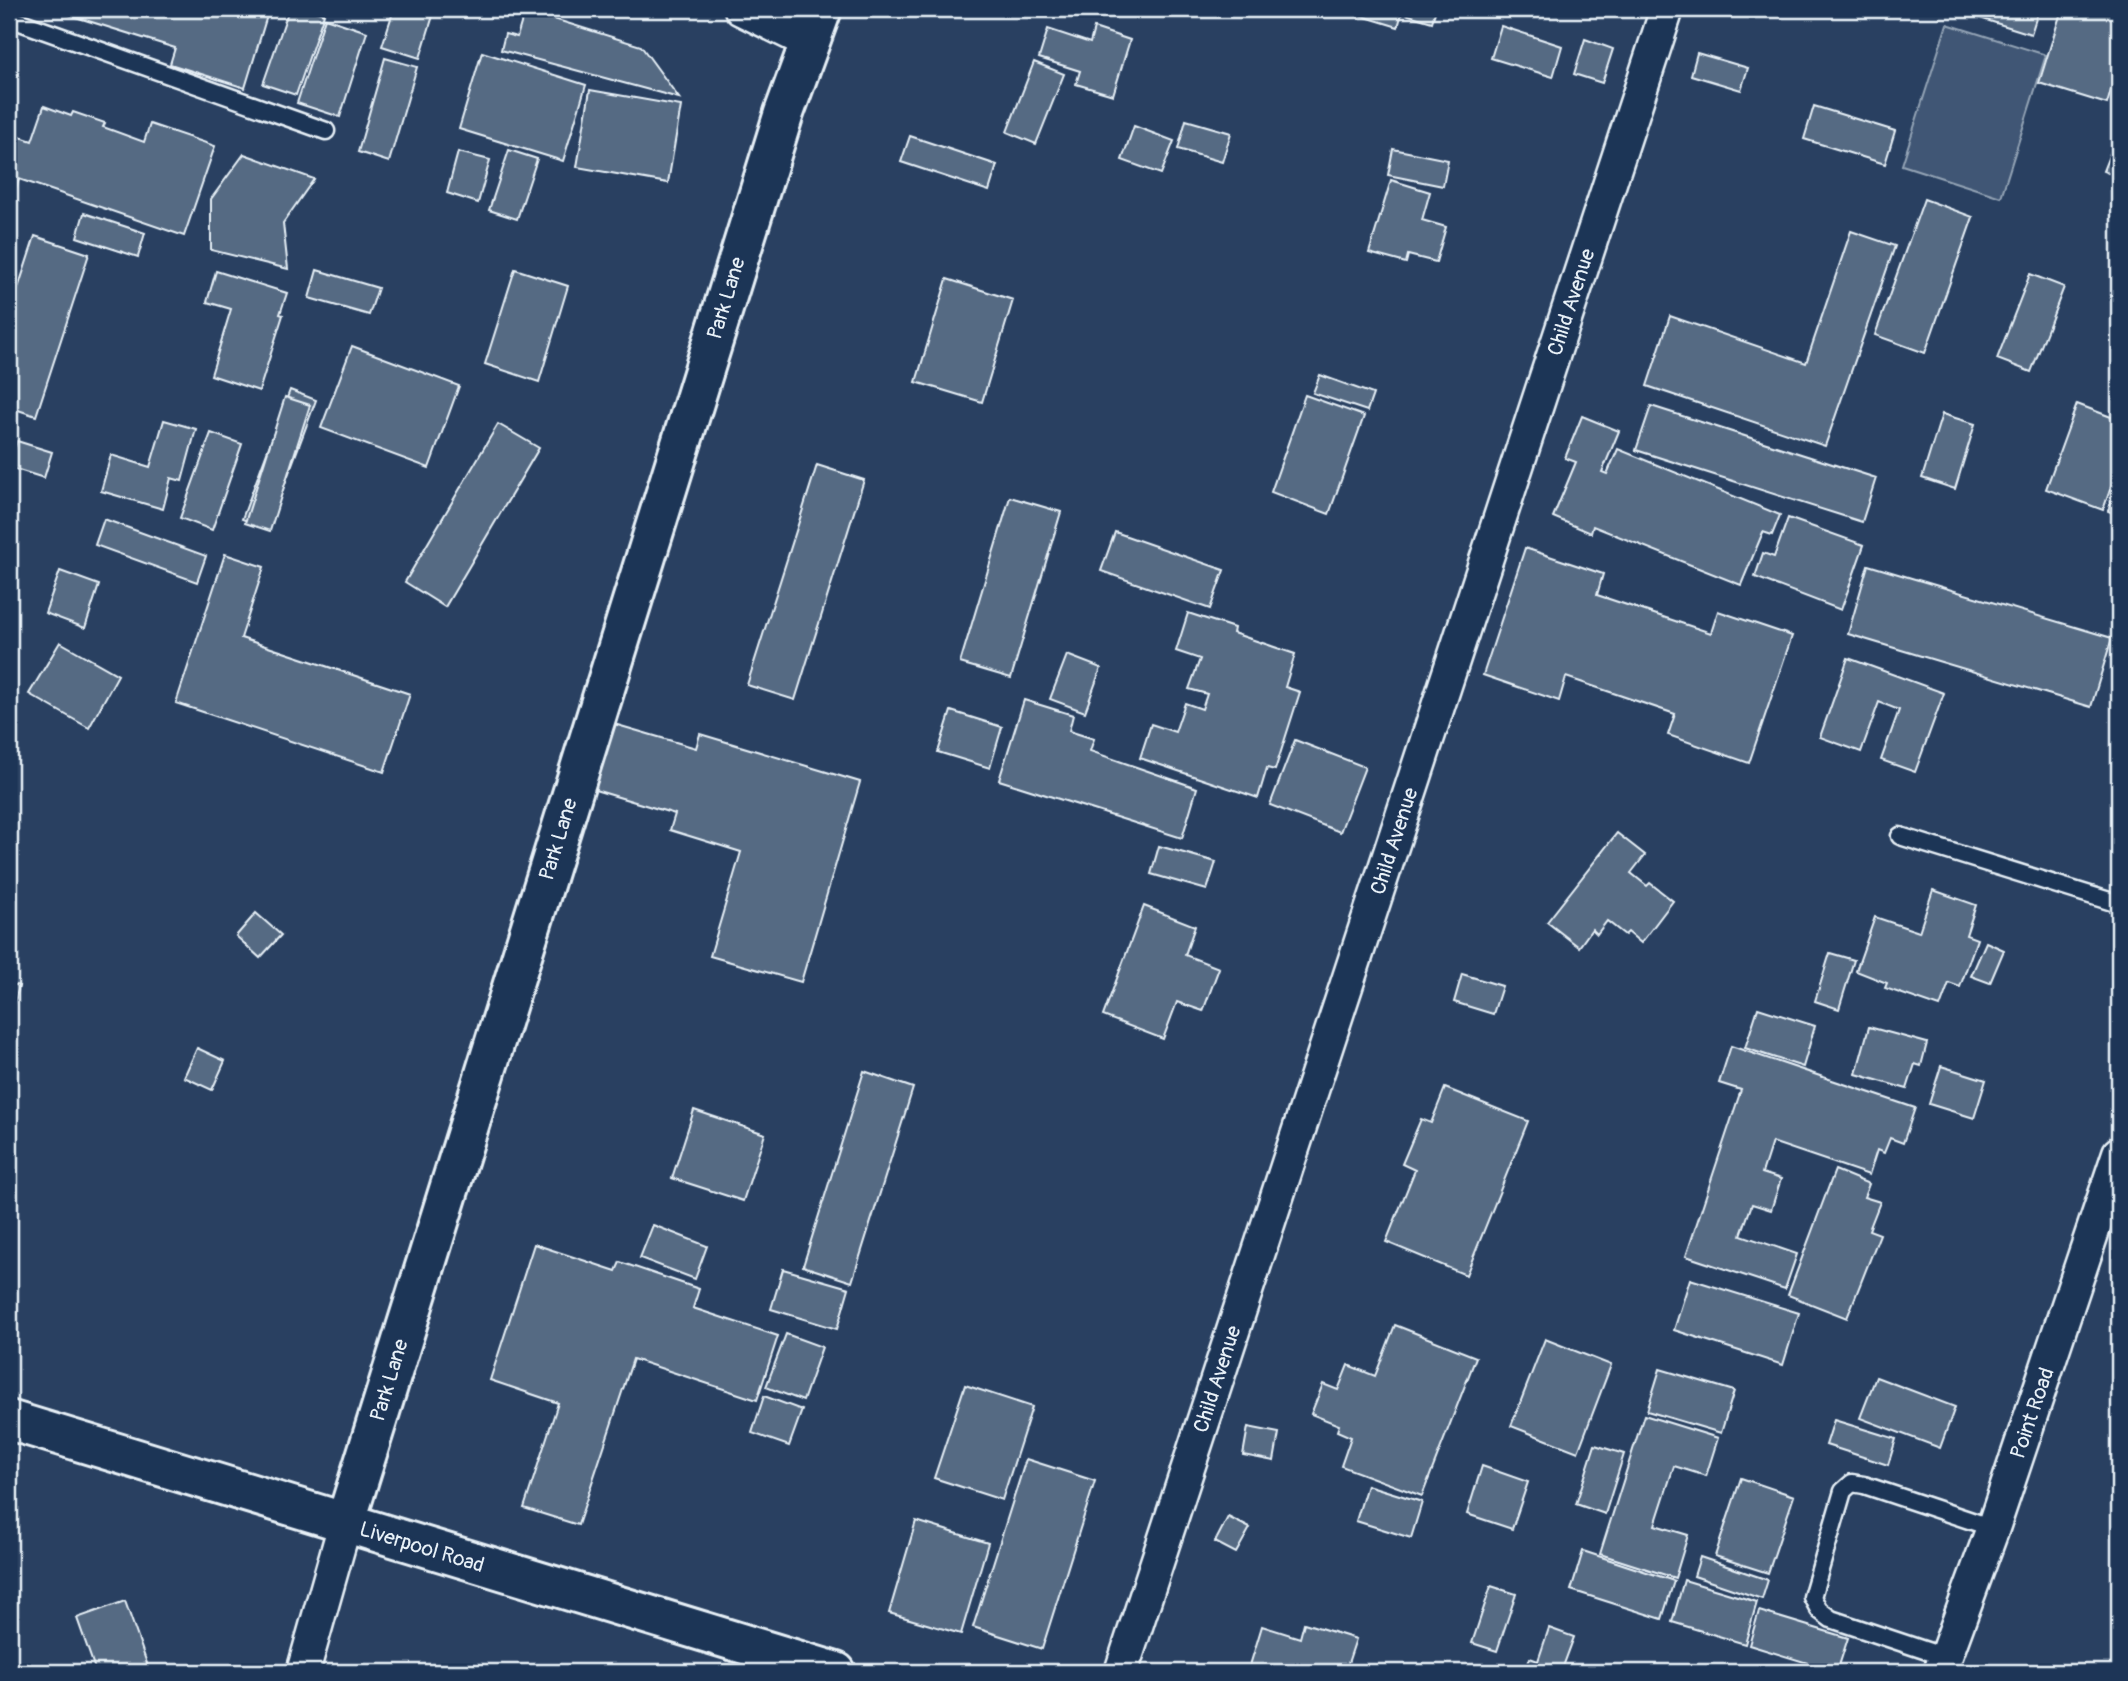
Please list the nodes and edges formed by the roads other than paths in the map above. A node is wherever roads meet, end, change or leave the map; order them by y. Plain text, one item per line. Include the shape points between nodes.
1 (741, 9) edge
2 (1667, 9) edge
3 (9, 18) edge
4 (816, 26) edge
5 (326, 131) dead end
6 (1900, 836) dead end
7 (2119, 904) edge
8 (2119, 1153) edge
9 (9, 1420) edge
10 (345, 1524) junction
11 (1993, 1528) junction
12 (1942, 1665) edge
13 (303, 1672) edge
14 (836, 1672) edge
15 (1121, 1672) edge

1 - 4 street
2 - 15 street, Child Avenue
3 - 5 lane
4 - 10 street, Park Lane via 780,126
6 - 7 lane
8 - 11 street, Point Road
9 - 10 street, Liverpool Road
10 - 13 street, Park Lane
10 - 14 street, Liverpool Road
11 - 12 street, Point Road
11 - 12 lane via 1864,1485 1852,1483 1843,1491 1812,1597 1819,1610

